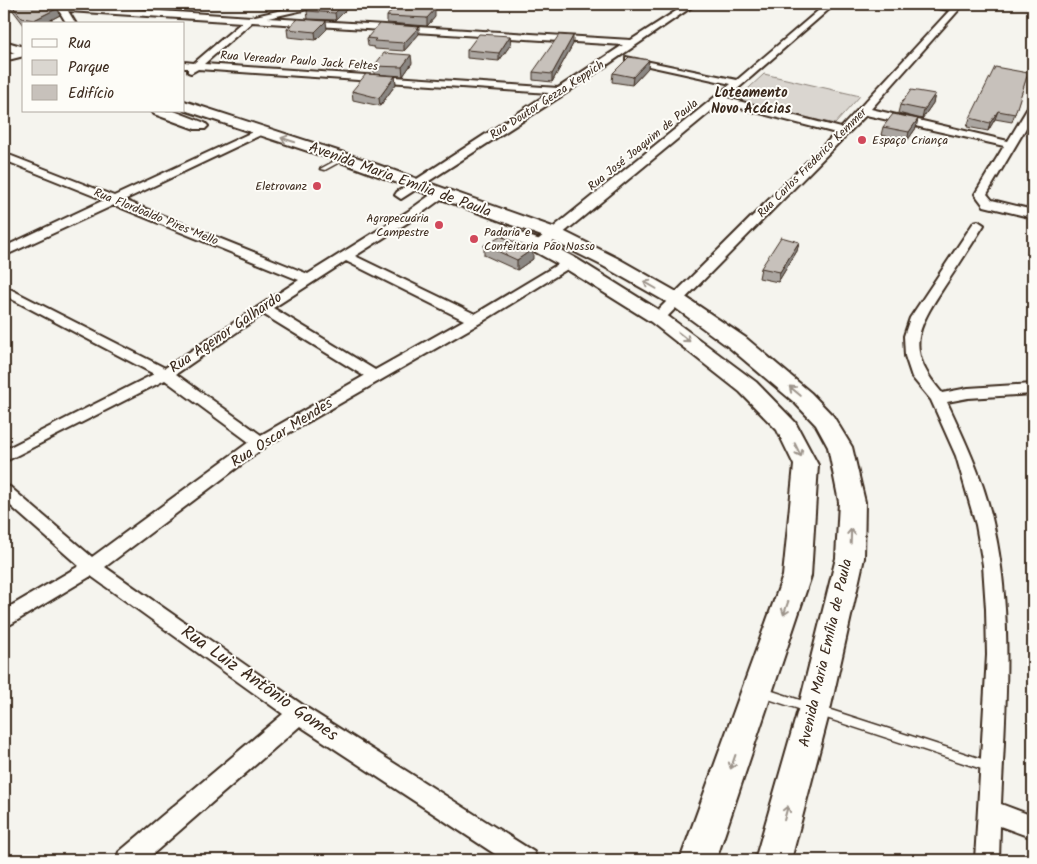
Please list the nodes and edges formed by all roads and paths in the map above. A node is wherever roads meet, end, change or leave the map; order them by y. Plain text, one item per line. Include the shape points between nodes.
1 (318, 4) edge
2 (692, 4) edge
3 (831, 4) edge
4 (930, 4) edge
5 (60, 6) edge
6 (958, 6) edge
7 (249, 20) junction
8 (71, 22) edge
9 (633, 42) junction
10 (22, 52) edge
11 (4, 54) edge
12 (614, 56) junction
13 (22, 61) edge
14 (185, 65) edge
15 (196, 66) junction
16 (185, 75) edge
17 (739, 83) junction
18 (562, 91) junction
19 (719, 99) junction
20 (185, 105) edge
21 (1033, 108) edge
22 (864, 111) junction
23 (162, 112) edge
24 (262, 131) junction
25 (842, 132) junction
26 (242, 140) junction
27 (1012, 145) junction
28 (4, 156) edge
29 (287, 156) dead end
30 (344, 158) junction
31 (305, 162) dead end
32 (323, 168) junction
33 (428, 194) junction
34 (115, 200) junction
35 (988, 203) joint
36 (1033, 214) edge
37 (978, 225) dead end
38 (546, 240) junction
39 (4, 252) edge
40 (346, 256) junction
41 (570, 263) junction
42 (309, 279) junction
43 (4, 290) edge
44 (263, 308) junction
45 (668, 309) junction
46 (475, 320) junction
47 (166, 374) junction
48 (374, 376) junction
49 (1033, 389) edge
50 (938, 399) junction
51 (260, 442) junction
52 (4, 457) edge
53 (4, 491) edge
54 (92, 567) junction
55 (4, 619) edge
56 (758, 692) junction
57 (814, 710) junction
58 (299, 714) junction
59 (992, 767) junction
60 (990, 811) junction
61 (1033, 827) edge
62 (128, 860) edge
63 (525, 860) edge
64 (698, 860) edge
65 (773, 860) edge
66 (987, 860) edge

1 - 7 street
2 - 9 street, Rua Doutor Gezza Keppich
3 - 17 street, Rua José Joaquim de Paula
4 - 6 street
5 - 7 street
5 - 8 street
6 - 22 street, Rua Carlos Frederico Kemmer
7 - 9 street
7 - 15 street
9 - 12 street, Rua Doutor Gezza Keppich
10 - 11 main road
11 - 13 main road
12 - 17 street
12 - 18 street, Rua Doutor Gezza Keppich
14 - 15 street, Rua Vereador Paulo Jack Feltes
15 - 16 street
15 - 18 street, Rua Vereador Paulo Jack Feltes
17 - 19 street, Rua José Joaquim de Paula
18 - 33 street, Rua Doutor Gezza Keppich
19 - 25 street
19 - 38 street, Rua José Joaquim de Paula
20 - 24 main road, Avenida Maria Emília de Paula
21 - 27 street
22 - 25 street, Rua Carlos Frederico Kemmer
22 - 27 street
23 - 26 main road, Avenida Maria Emília de Paula
24 - 26 street
30 -> 24 main road, Avenida Maria Emília de Paula
25 - 45 street, Rua Carlos Frederico Kemmer
26 - 29 main road, Avenida Maria Emília de Paula
26 - 34 street
27 - 35 street via 981,194
28 - 34 street, Rua Flordoaldo Pires Mello
30 - 32 lane
30 - 33 main road, Avenida Maria Emília de Paula
31 - 32 main road, Avenida Maria Emília de Paula
32 - 33 main road, Avenida Maria Emília de Paula via 402,195
33 - 38 main road, Avenida Maria Emília de Paula
33 - 40 street, Rua Agenor Galhardo
34 - 39 street
34 - 42 street, Rua Flordoaldo Pires Mello
35 - 36 street
37 - 50 street via 917,318 911,336 912,356 920,377
38 - 41 main road, Avenida Maria Emília de Paula
45 -> 38 main road, Avenida Maria Emília de Paula via 610,262
40 - 42 street, Rua Agenor Galhardo
40 - 46 street
41 - 45 main road, Avenida Maria Emília de Paula
41 - 46 street, Rua Oscar Mendes
42 - 44 street, Rua Agenor Galhardo
43 - 47 street
44 - 47 street, Rua Agenor Galhardo
44 - 48 street
45 -> 56 main road, Avenida Maria Emília de Paula via 787,427 806,465 797,576
57 -> 45 main road, Avenida Maria Emília de Paula via 850,558 852,502 840,446 825,421 803,398 738,343
46 - 48 street, Rua Oscar Mendes
47 - 51 street
47 - 52 street, Rua Agenor Galhardo
48 - 51 street, Rua Oscar Mendes
49 - 50 street via 968,393
50 - 59 street via 975,487 992,565 996,609
51 - 54 street, Rua Oscar Mendes
53 - 54 street, Rua Luiz Antônio Gomes
54 - 55 street, Rua Oscar Mendes
54 - 58 street, Rua Luiz Antônio Gomes
56 - 57 lane
56 -> 64 main road, Avenida Maria Emília de Paula
57 - 59 lane
65 -> 57 main road, Avenida Maria Emília de Paula
58 - 62 street
58 - 63 street, Rua Luiz Antônio Gomes
59 - 60 street
60 - 61 street
60 - 66 street

